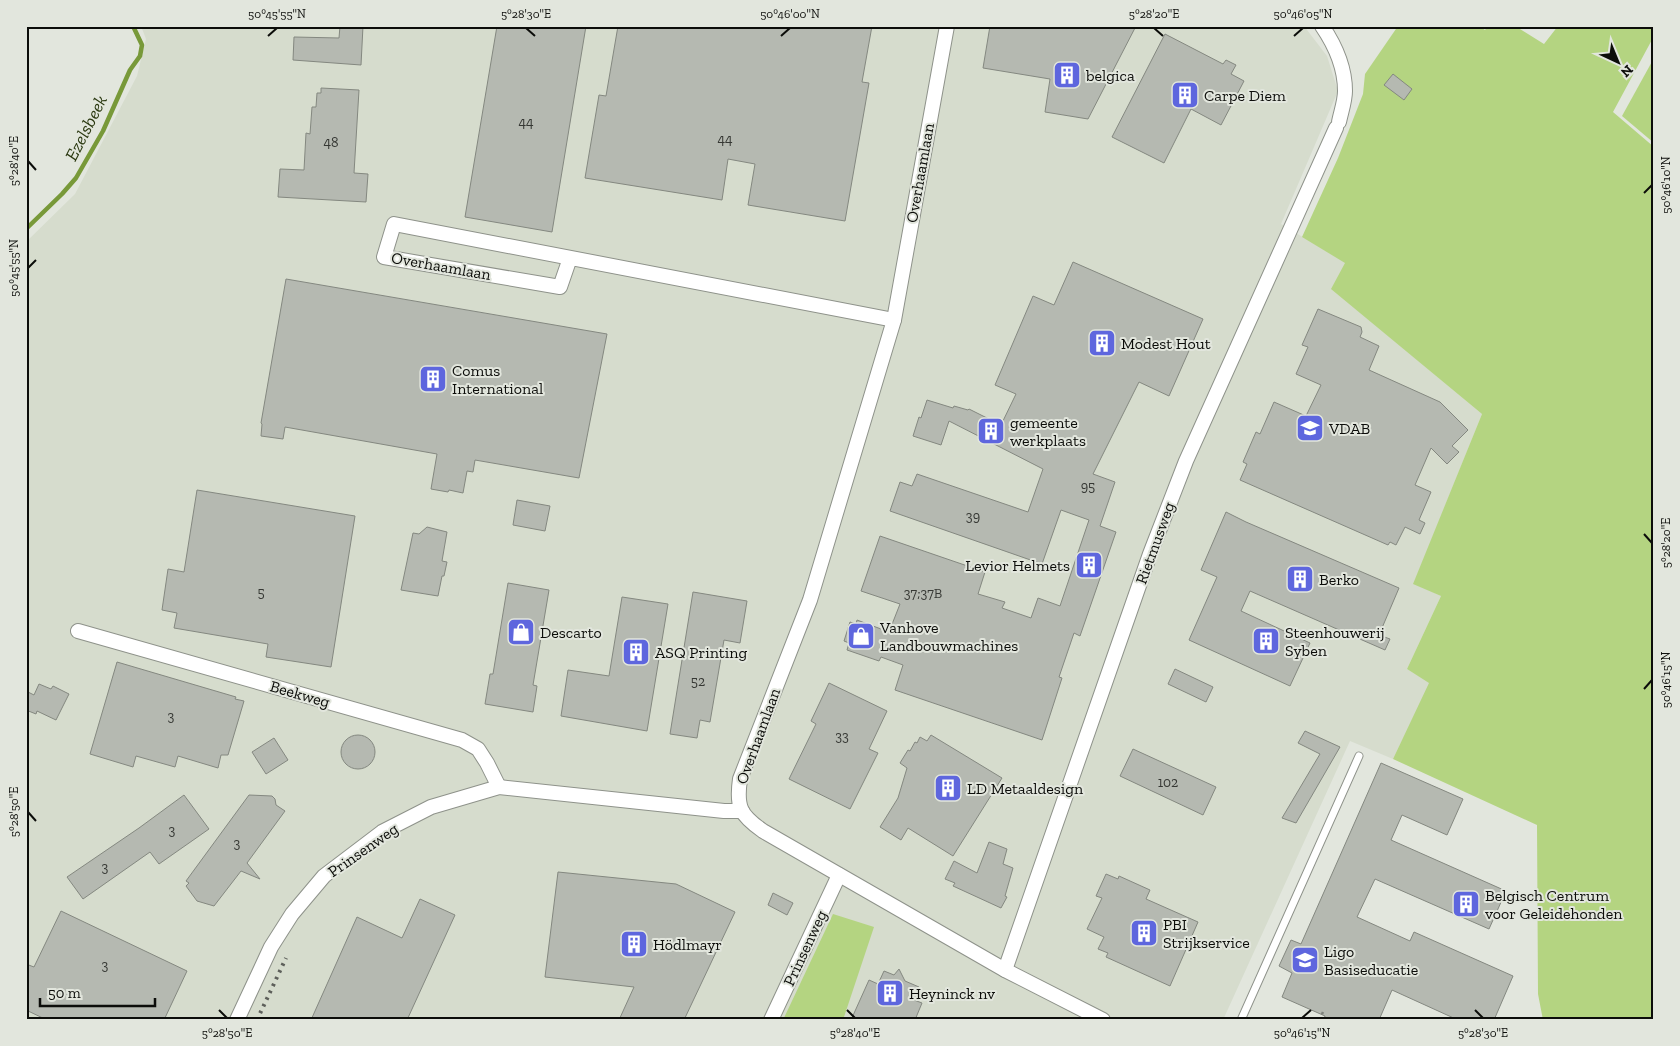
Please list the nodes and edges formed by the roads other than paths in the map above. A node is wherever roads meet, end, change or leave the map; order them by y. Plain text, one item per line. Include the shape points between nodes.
1 (947, 26) edge
2 (1322, 26) edge
3 (570, 258) junction
4 (894, 320) junction
5 (78, 631) dead end
6 (1359, 756) dead end
7 (500, 787) junction
8 (742, 811) junction
9 (839, 875) junction
10 (1005, 970) junction
11 (237, 1020) edge
12 (771, 1020) edge
13 (1103, 1020) edge
14 (1241, 1020) edge

1 - 4 street, Overhaamlaan
2 - 10 street, Rietmusweg via 1333,42 1342,66 1345,92 1337,125 1186,461 1150,554
3 - 3 street, Overhaamlaan via 560,287 384,257 394,224
3 - 4 street, Overhaamlaan
4 - 8 street, Overhaamlaan via 810,600 740,779 738,798
5 - 7 street, Beekweg via 462,740 478,749
6 - 14 lane
7 - 8 street, Prinsenweg
7 - 11 street, Prinsenweg via 431,807 382,832 324,876 292,914 271,947
8 - 9 street via 762,831
9 - 10 street
9 - 12 street, Prinsenweg
10 - 13 street

